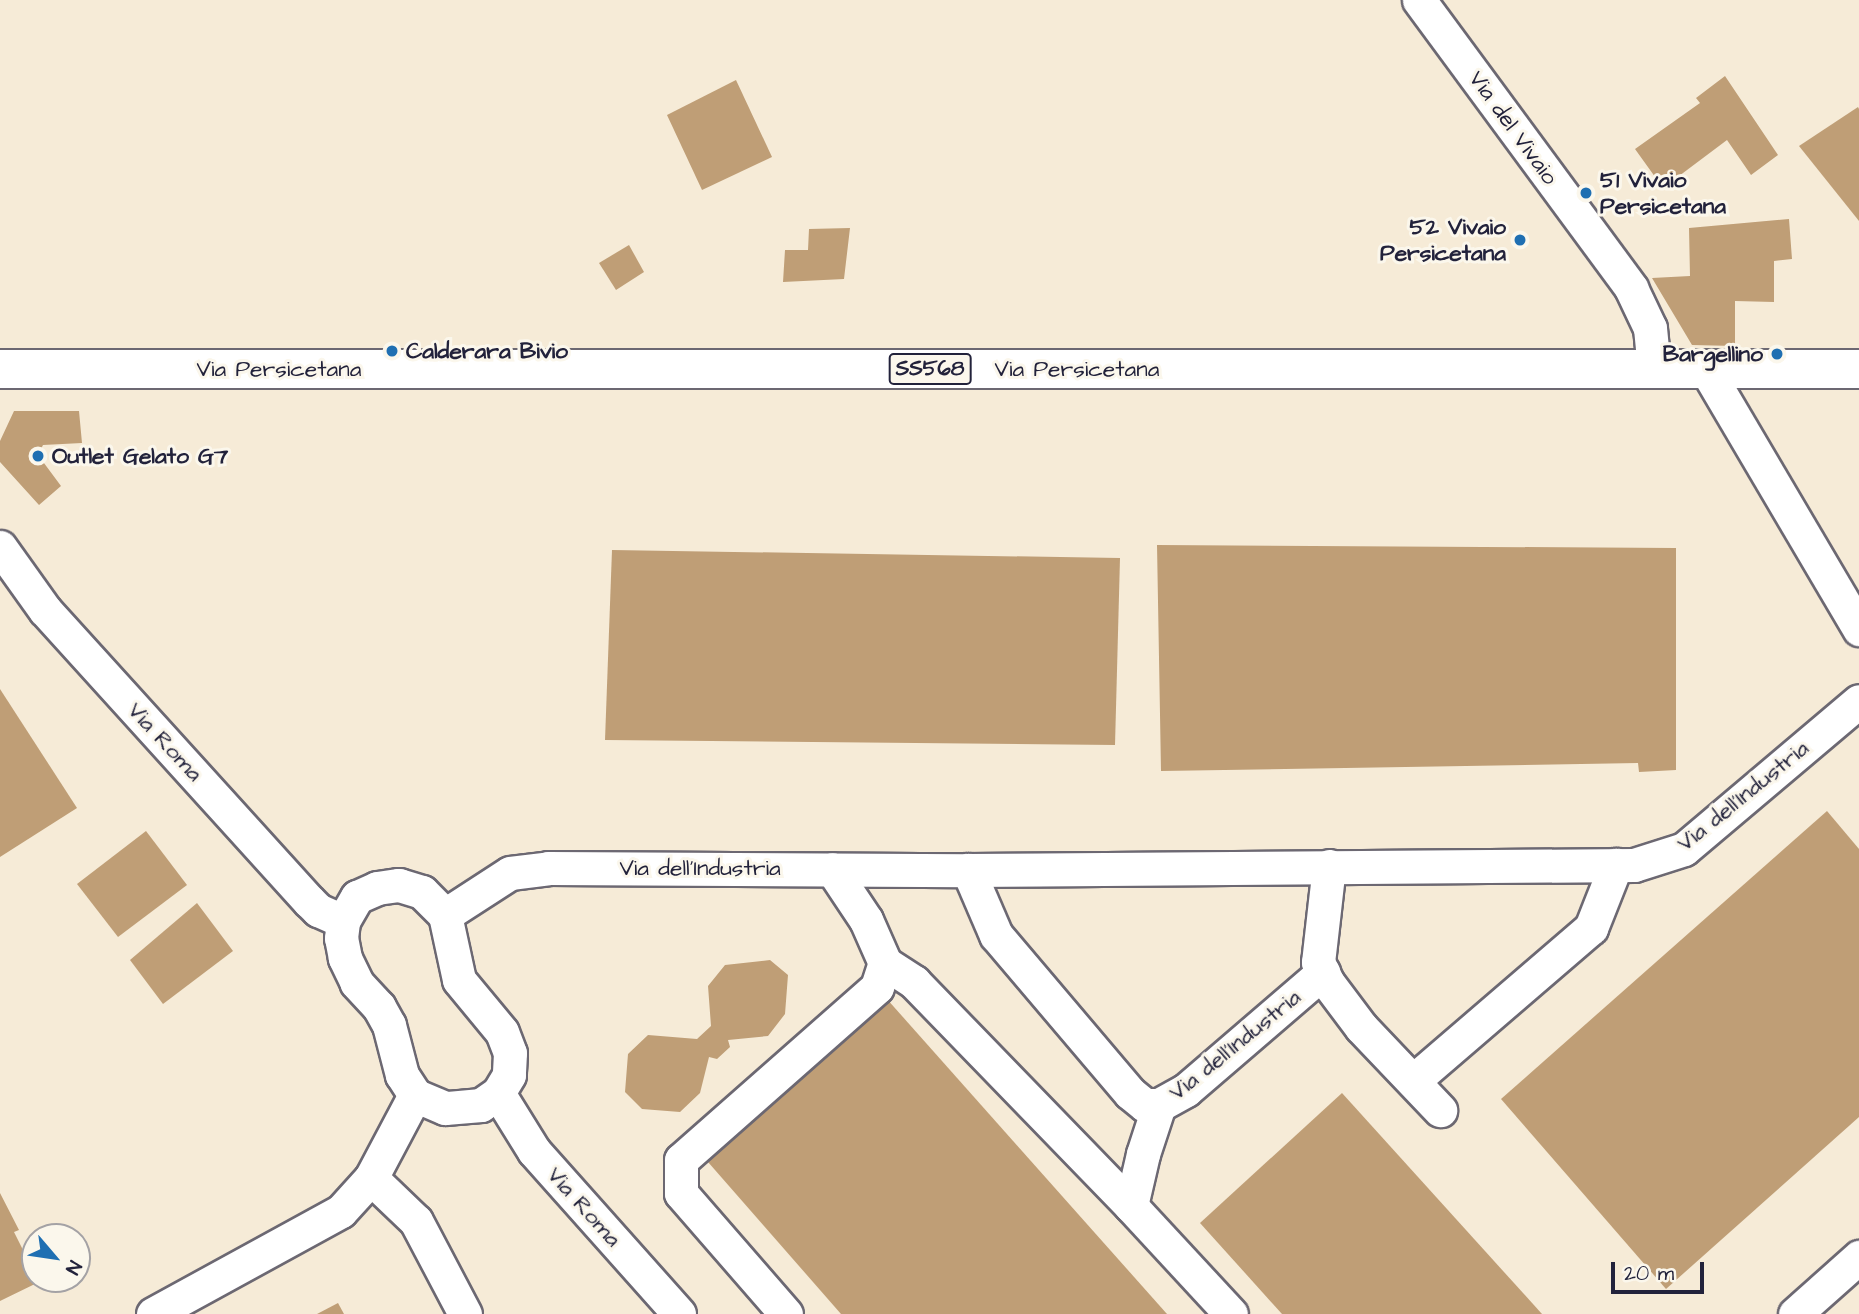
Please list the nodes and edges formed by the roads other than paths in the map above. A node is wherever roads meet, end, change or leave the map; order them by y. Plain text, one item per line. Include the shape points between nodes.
1 (1419, 0) edge
2 (1654, 369) junction
3 (1706, 369) junction
4 (1859, 369) edge
5 (7, 375) edge
6 (0, 547) edge
7 (1859, 629) edge
8 (1859, 701) edge
9 (1616, 865) junction
10 (1329, 866) junction
11 (832, 869) junction
12 (968, 870) junction
13 (445, 915) junction
14 (344, 922) junction
15 (885, 963) junction
16 (1323, 972) junction
17 (1413, 1081) junction
18 (498, 1093) junction
19 (415, 1095) junction
20 (1159, 1105) junction
21 (1440, 1110) dead end
22 (371, 1178) junction
23 (1131, 1206) junction
24 (1859, 1257) edge
25 (153, 1314) edge
26 (465, 1314) edge
27 (679, 1314) edge
28 (786, 1314) edge
29 (1231, 1314) edge
30 (1795, 1314) edge

1 - 2 street, Via del Vivaio via 1631,288 1650,328
2 - 3 main road, Via Persicetana / SS568
2 - 5 main road, Via Persicetana / SS568
3 - 4 main road, Via Persicetana / SS568
3 - 7 street
6 - 14 street, Via Roma via 54,620 318,911
8 - 9 street, Via dell'Industria via 1684,849 1634,865
9 - 10 street, Via dell'Industria
9 - 17 street via 1591,928
10 - 12 street, Via dell'Industria
10 - 16 street, Via dell'Industria via 1318,962
11 - 12 street, Via dell'Industria
11 - 13 street, Via dell'Industria via 548,868 510,873
11 - 15 street via 866,920
12 - 20 street, Via dell'Industria via 996,935 1130,1093 1145,1105
13 - 14 street via 422,892 399,885 357,897
13 - 18 street via 459,980 502,1032 510,1053 509,1075
14 - 19 street via 345,958 357,983 389,1025 402,1075
15 - 23 street via 914,982
15 - 28 street via 877,987 681,1160 681,1193
16 - 17 street, Via dell'Industria via 1361,1027
16 - 20 street, Via dell'Industria via 1186,1090
17 - 21 street, Via dell'Industria
18 - 19 street via 481,1105 445,1108
18 - 27 street, Via Roma via 534,1151
19 - 22 street
20 - 23 street
22 - 25 street via 341,1211
22 - 26 street via 416,1221
23 - 29 street
24 - 30 street

